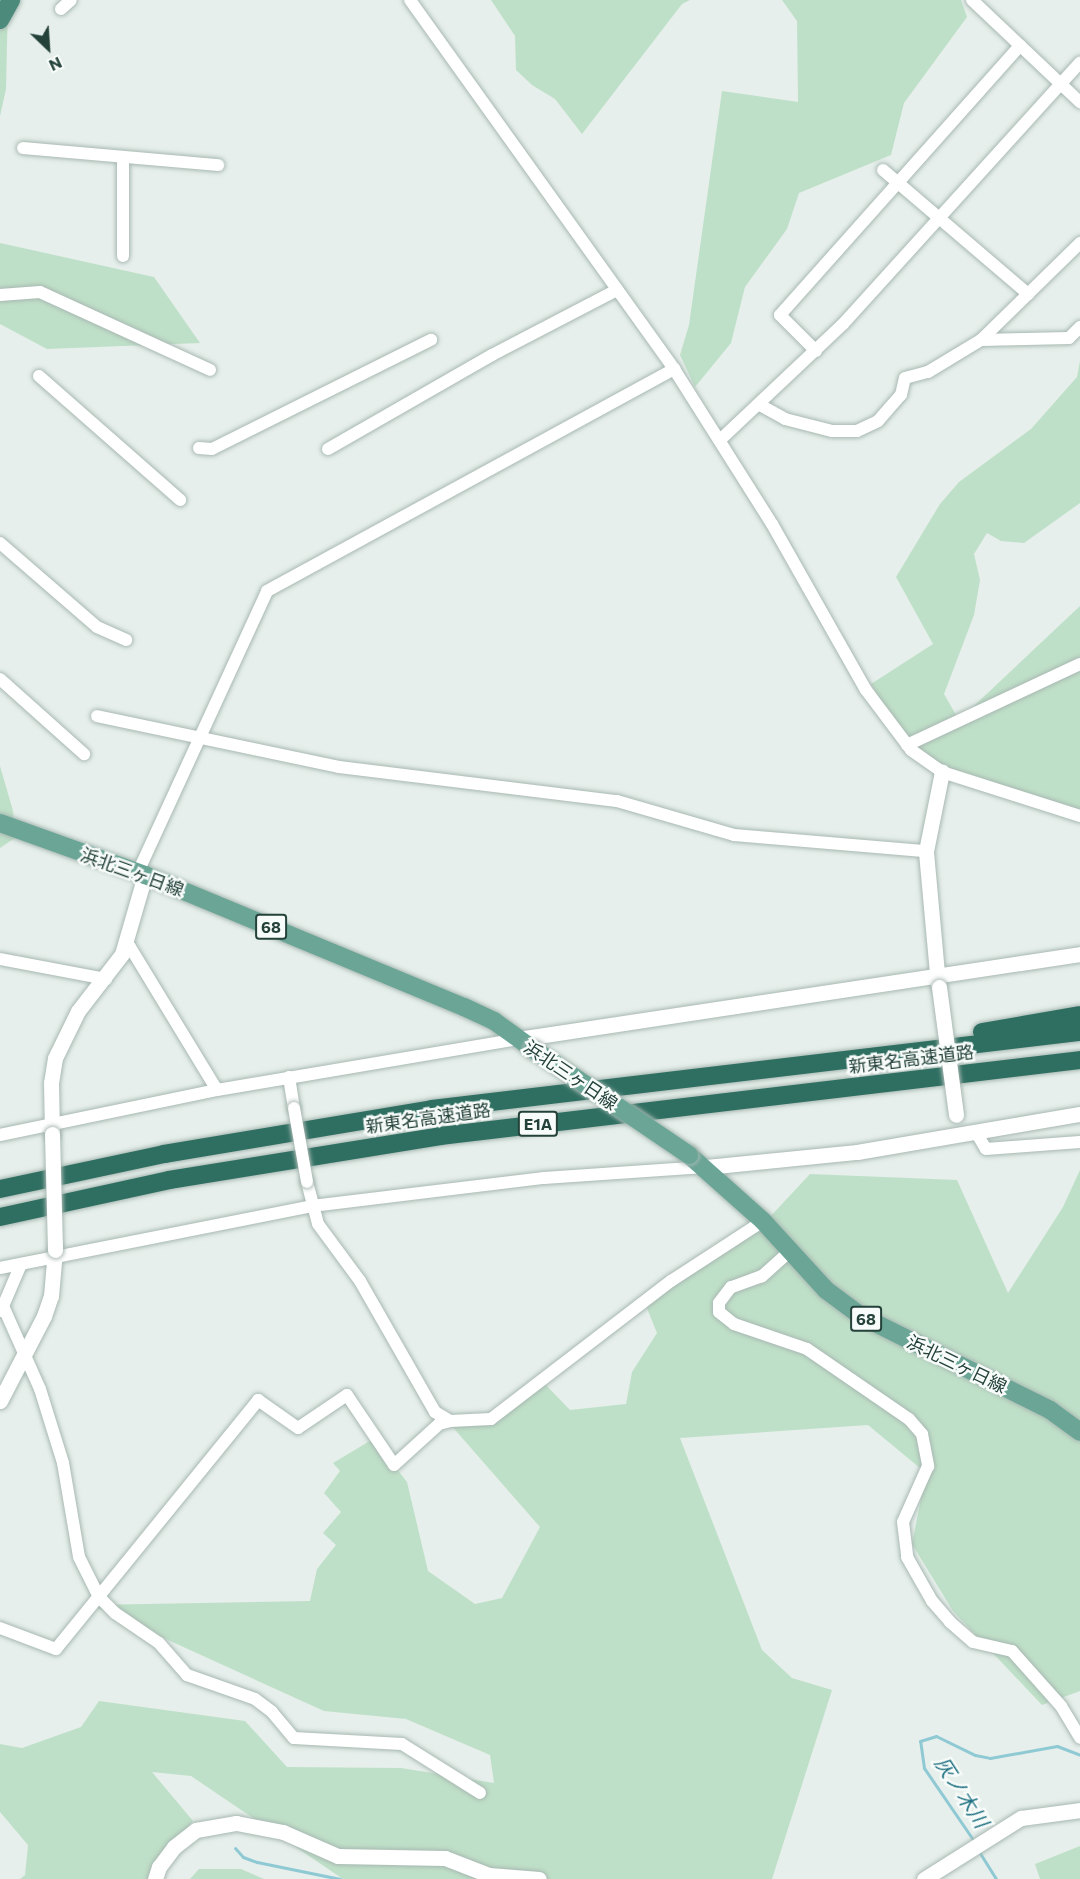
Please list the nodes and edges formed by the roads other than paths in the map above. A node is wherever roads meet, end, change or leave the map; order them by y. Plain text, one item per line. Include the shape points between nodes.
1 (11, 0) edge
2 (70, 0) edge
3 (410, 0) edge
4 (972, 0) edge
5 (61, 9) dead end
6 (0, 20) edge
7 (1020, 46) junction
8 (1080, 63) edge
9 (1060, 84) junction
10 (1080, 102) edge
11 (23, 148) dead end
12 (123, 158) junction
13 (218, 165) dead end
14 (883, 170) dead end
15 (898, 184) junction
16 (939, 219) junction
17 (1080, 243) edge
18 (123, 256) dead end
19 (617, 290) junction
20 (1028, 294) junction
21 (0, 295) edge
22 (1080, 327) edge
23 (431, 340) dead end
24 (981, 340) junction
25 (816, 351) junction
26 (674, 369) junction
27 (210, 370) dead end
28 (39, 376) dead end
29 (760, 405) junction
30 (720, 440) junction
31 (199, 448) dead end
32 (328, 449) dead end
33 (180, 501) dead end
34 (0, 543) edge
35 (126, 640) dead end
36 (1080, 664) edge
37 (0, 680) edge
38 (97, 716) dead end
39 (199, 735) junction
40 (907, 745) junction
41 (84, 754) dead end
42 (942, 772) junction
43 (1080, 816) edge
44 (0, 823) edge
45 (926, 851) junction
46 (141, 873) junction
47 (125, 946) junction
48 (1080, 954) edge
49 (0, 959) edge
50 (106, 979) junction
51 (938, 982) junction
52 (1080, 1015) edge
53 (1080, 1032) edge
54 (518, 1039) junction
55 (1080, 1060) edge
56 (289, 1077) junction
57 (660, 1081) junction
58 (217, 1090) junction
59 (1080, 1114) edge
60 (52, 1129) junction
61 (977, 1134) junction
62 (0, 1135) edge
63 (958, 1136) junction
64 (1080, 1142) edge
65 (706, 1167) junction
66 (0, 1189) edge
67 (312, 1206) junction
68 (0, 1217) edge
69 (763, 1221) junction
70 (790, 1251) junction
71 (55, 1255) junction
72 (21, 1264) junction
73 (0, 1268) edge
74 (1, 1309) edge
75 (25, 1354) junction
76 (0, 1401) edge
77 (450, 1421) junction
78 (1080, 1432) edge
79 (99, 1597) junction
80 (0, 1628) edge
81 (1080, 1738) edge
82 (480, 1793) dead end
83 (1080, 1810) edge
84 (155, 1879) edge
85 (539, 1879) edge
86 (924, 1879) edge

1 - 6 highway
2 - 5 street
3 - 19 street
4 - 7 street
7 - 9 street
7 - 15 street
8 - 9 street
9 - 10 street
9 - 16 street
11 - 12 street
12 - 13 street
12 - 18 street
14 - 15 street
15 - 16 street
15 - 25 street via 780,315
16 - 20 street
16 - 25 street
17 - 20 street
19 - 26 street
19 - 32 street via 492,355
20 - 24 street
21 - 27 street via 40,292
22 - 24 street via 1070,338
23 - 31 street via 212,449
24 - 29 street via 928,372 904,378 901,395 878,421 857,431 809,426 785,419
25 - 29 street
26 - 30 street
26 - 39 street via 267,591
28 - 33 street
29 - 30 street
30 - 40 street via 866,690
34 - 35 street via 97,627
36 - 40 street
37 - 41 street
38 - 39 street
39 - 45 street via 339,766 617,801 734,835
39 - 46 street
40 - 42 street
42 - 43 street
42 - 45 street
44 - 46 main road, 浜北三ヶ日線 / 68
45 - 51 street
46 - 47 street
46 - 54 main road, 浜北三ヶ日線 / 68 via 464,1007
47 - 50 street
47 - 58 street via 130,947
48 - 51 street
49 - 50 street
50 - 60 street via 78,1011 55,1058
51 - 54 street
51 - 63 street, bridge
52 - 57 highway
53 - 57 highway, 新東名高速道路 / E1A
54 - 56 street
54 - 65 main road, 浜北三ヶ日線 / 68, bridge
55 - 68 highway, 新東名高速道路 / E1A via 440,1136 169,1180
56 - 58 street
56 - 67 street, bridge
57 - 66 highway, 新東名高速道路 / E1A via 282,1132
58 - 60 street
59 - 61 street
60 - 62 street
60 - 71 street, bridge
61 - 63 street
61 - 64 street via 986,1149
63 - 65 street via 833,1155
65 - 67 street via 544,1178
65 - 69 main road, 浜北三ヶ日線 / 68
67 - 71 street
67 - 77 street via 318,1224 360,1281 435,1412
69 - 70 main road, 浜北三ヶ日線 / 68
69 - 77 street via 671,1281 491,1419
70 - 78 main road, 浜北三ヶ日線 / 68 via 826,1290 861,1316 1050,1410
70 - 81 street via 762,1275 731,1287 723,1295 719,1312 734,1324 807,1349 909,1419 922,1434 928,1466 903,1522 907,1557 932,1601 950,1622 973,1642 1012,1652 1061,1706
71 - 72 street
71 - 75 street via 51,1296
72 - 73 street
72 - 74 street
74 - 75 street
75 - 76 street
75 - 79 street via 63,1463 79,1557
77 - 79 street via 439,1424 394,1465 347,1395 297,1428 258,1400
79 - 80 street via 56,1649
79 - 82 street via 159,1643 187,1675 255,1699 294,1738 402,1744
83 - 86 street via 1033,1814
84 - 85 street via 159,1866 174,1846 196,1830 236,1823 283,1832 338,1856 445,1858 489,1875

